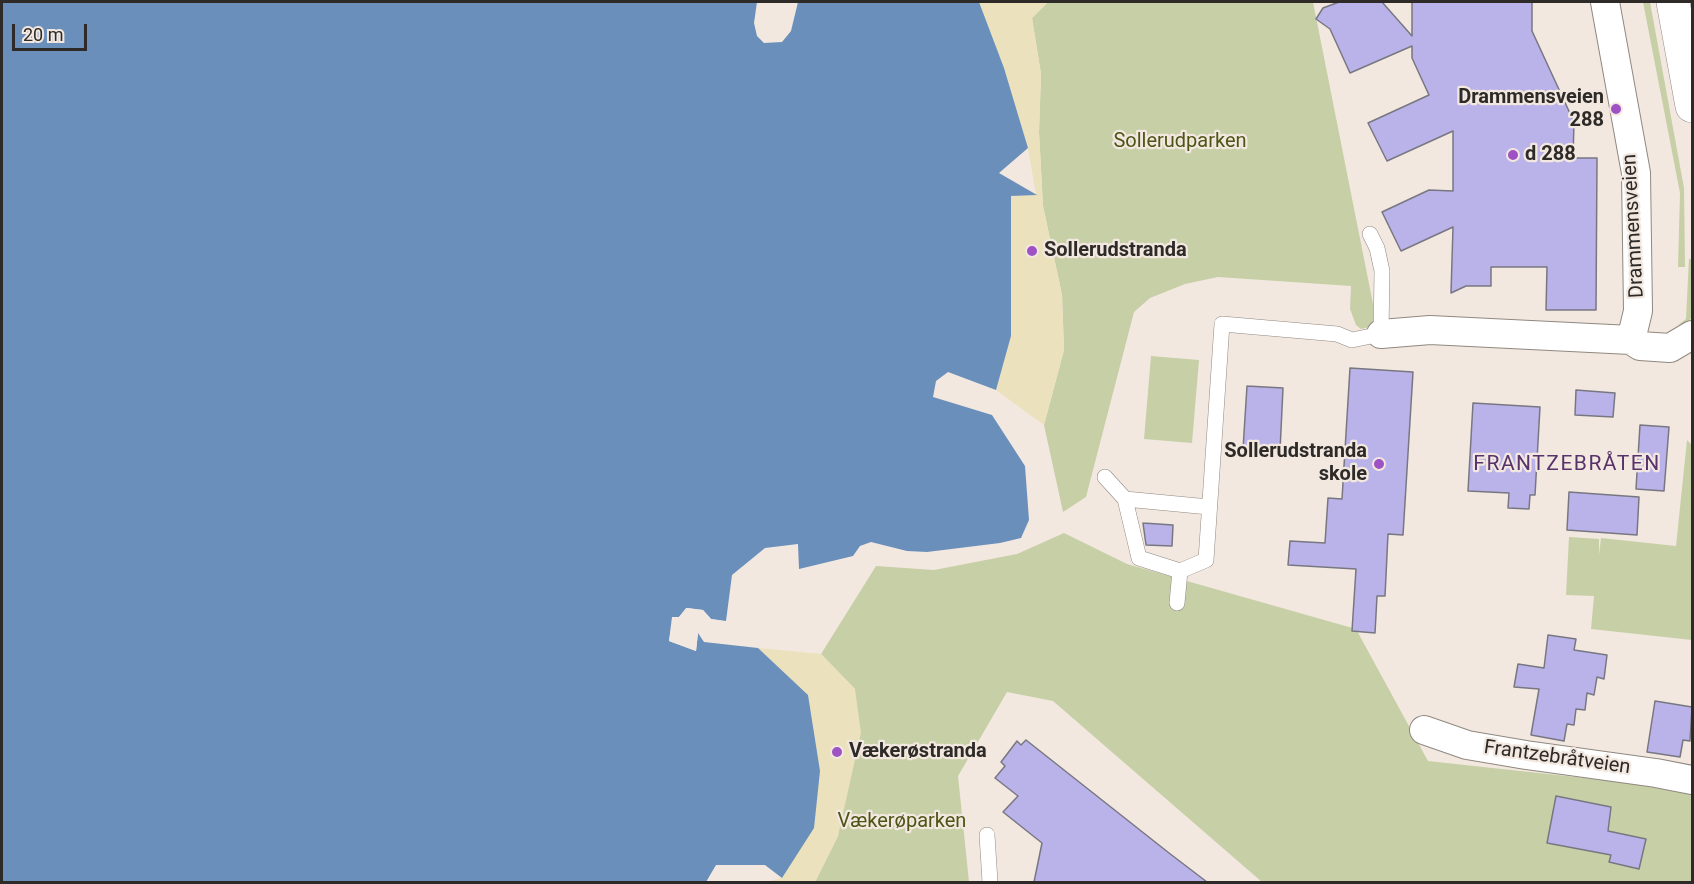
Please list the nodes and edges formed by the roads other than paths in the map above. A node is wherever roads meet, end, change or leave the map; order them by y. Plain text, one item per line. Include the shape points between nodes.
1 (1605, 2) edge
2 (1673, 2) edge
3 (1692, 106) edge
4 (1370, 234) dead end
5 (1381, 334) junction
6 (1631, 340) junction
7 (1681, 341) edge
8 (1105, 477) dead end
9 (1125, 498) junction
10 (1209, 507) junction
11 (1180, 571) junction
12 (1177, 603) dead end
13 (1424, 730) dead end
14 (1692, 780) edge
15 (987, 835) dead end
16 (990, 882) edge

1 - 6 street, Drammensveien via 1636,173 1638,311
2 - 3 highway
4 - 5 lane via 1382,271
5 - 6 street via 1431,330
5 - 10 lane via 1352,340 1337,334 1222,324
6 - 7 street via 1640,346
8 - 9 lane
9 - 10 lane
9 - 11 lane via 1139,558
10 - 11 lane via 1206,560
11 - 12 lane
13 - 14 street, Frantzebråtveien via 1467,745
15 - 16 lane

